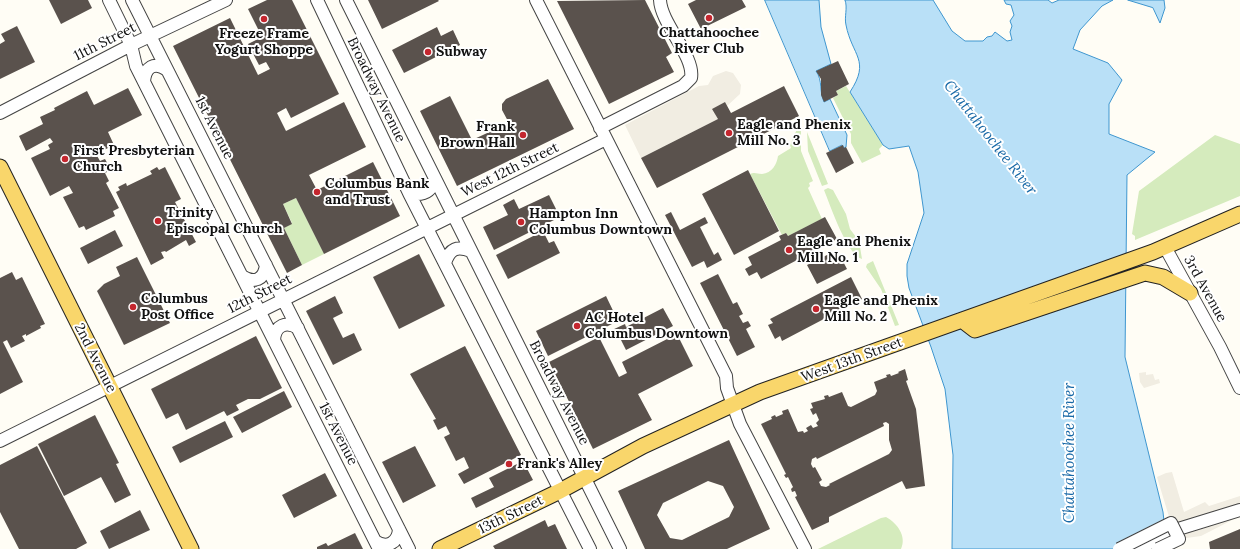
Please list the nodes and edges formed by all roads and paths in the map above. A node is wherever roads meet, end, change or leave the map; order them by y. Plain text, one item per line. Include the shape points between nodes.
1 (109, 0) edge
2 (226, 0) edge
3 (317, 0) edge
4 (346, 0) edge
5 (536, 0) edge
6 (660, 0) edge
7 (134, 4) edge
8 (118, 18) junction
9 (150, 36) junction
10 (131, 45) junction
11 (167, 70) junction
12 (144, 82) junction
13 (0, 113) edge
14 (603, 134) junction
15 (0, 167) edge
16 (435, 179) junction
17 (409, 193) junction
18 (453, 214) junction
19 (1240, 214) edge
20 (427, 227) junction
21 (1159, 249) junction
22 (471, 251) junction
23 (445, 263) junction
24 (266, 265) junction
25 (242, 276) junction
26 (1190, 293) junction
27 (283, 300) junction
28 (260, 312) junction
29 (962, 320) junction
30 (298, 328) junction
31 (274, 340) junction
32 (110, 387) junction
33 (1240, 388) edge
34 (0, 441) edge
35 (585, 478) junction
36 (560, 491) junction
37 (1240, 510) edge
38 (399, 529) junction
39 (377, 545) edge
40 (191, 549) edge
41 (409, 549) edge
42 (440, 549) edge
43 (590, 549) edge
44 (620, 549) edge
45 (805, 549) edge
46 (1119, 549) edge
47 (1138, 549) edge
48 (1158, 549) edge

1 - 8 street, 1st Avenue
2 - 9 street, 11th Street
3 - 17 street, Broadway Avenue
4 - 16 street, Broadway Avenue
5 - 14 street
6 - 14 street, West 12th Street via 664,14 691,67 691,78 683,86
7 - 8 street, 1st Avenue via 134,17 127,21
7 - 9 street, 1st Avenue
8 - 10 street, 1st Avenue
9 - 10 street, 11th Street
9 - 11 street, 1st Avenue
10 - 12 street, 1st Avenue via 134,61
10 - 13 street, 11th Street
11 - 12 street via 160,65 148,68 144,73
11 - 24 street, 1st Avenue
12 - 25 street, 1st Avenue
14 - 18 street, West 12th Street
14 - 45 street via 726,376 740,424
15 - 32 main road, 2nd Avenue
16 - 17 street via 432,188 426,193
16 - 18 street, Broadway Avenue
17 - 20 street, Broadway Avenue
18 - 20 street, West 12th Street
18 - 22 street, Broadway Avenue
19 - 21 main road
20 - 23 street, Broadway Avenue
20 - 27 street, 12th Street
21 - 26 street, 3rd Avenue
21 - 29 main road, West 13th Street
22 - 23 street via 454,248 448,254
22 - 35 street, Broadway Avenue
23 - 36 street, Broadway Avenue
24 - 25 street via 262,278 256,281
24 - 27 street, 1st Avenue
25 - 28 street, 1st Avenue
26 - 29 main road via 1164,277 1145,273 976,330
26 - 33 street, 3rd Avenue
27 - 28 street, 12th Street
27 - 30 street, 1st Avenue
28 - 31 street, 1st Avenue
28 - 32 street, 12th Street
29 - 35 main road, West 13th Street via 760,392 643,446
30 - 31 street via 292,324 278,327
30 - 38 street, 1st Avenue
31 - 39 street, 1st Avenue
32 - 34 street, 12th Street
32 - 40 main road, 2nd Avenue
35 - 36 main road, West 13th Street
35 - 44 street, Broadway Avenue
36 - 42 main road, 13th Street
36 - 43 street, Broadway Avenue
37 - 47 street via 1175,530
38 - 39 street, 1st Avenue via 394,541 388,545
38 - 41 street, 1st Avenue
46 - 48 street, bridge via 1172,523 1179,539

